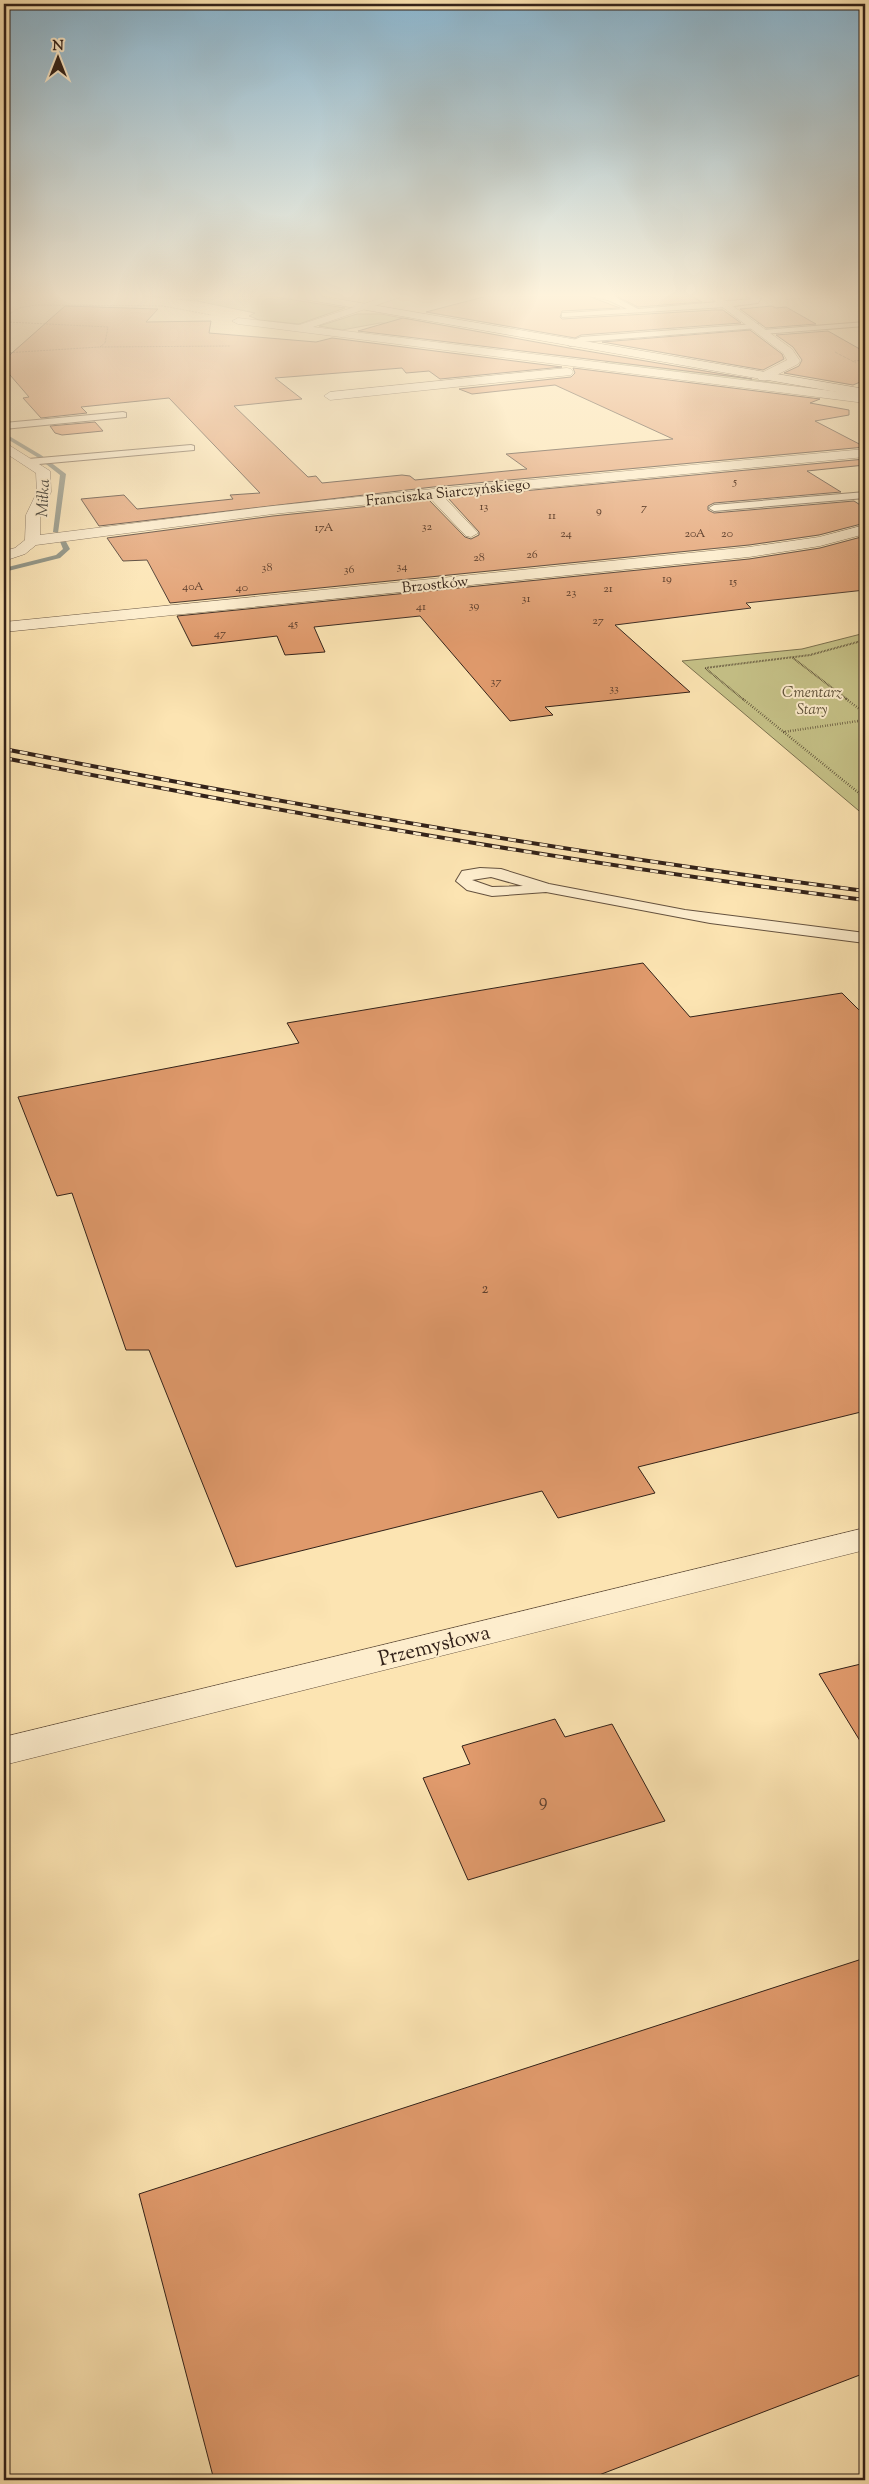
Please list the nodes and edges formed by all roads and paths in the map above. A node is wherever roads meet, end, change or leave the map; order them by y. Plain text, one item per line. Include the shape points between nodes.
1 (123, 415) dead end
2 (4, 426) edge
3 (4, 446) edge
4 (191, 448) dead end
5 (865, 452) edge
6 (32, 462) junction
7 (433, 493) junction
8 (865, 495) edge
9 (714, 508) dead end
10 (865, 529) edge
11 (471, 532) dead end
12 (32, 541) junction
13 (4, 556) edge
14 (4, 627) edge
15 (865, 640) edge
16 (793, 658) junction
17 (865, 713) edge
18 (865, 720) edge
19 (783, 732) junction
20 (865, 798) edge
21 (545, 888) dead end
22 (865, 938) edge
23 (865, 1539) edge
24 (4, 1751) edge

1 - 2 lane
3 - 6 street
4 - 6 lane
5 - 7 street, Franciszka Siarczyńskiego
6 - 12 street via 43,471 44,492 33,515
7 - 11 street
7 - 12 street, Franciszka Siarczyńskiego
8 - 9 lane
10 - 14 street, Brzostków via 820,541 749,552
12 - 13 street via 20,552
15 - 16 path
16 - 17 path
16 - 19 path via 705,668
18 - 19 path
19 - 20 path
21 - 22 lane via 730,922
23 - 24 street, Przemysłowa

